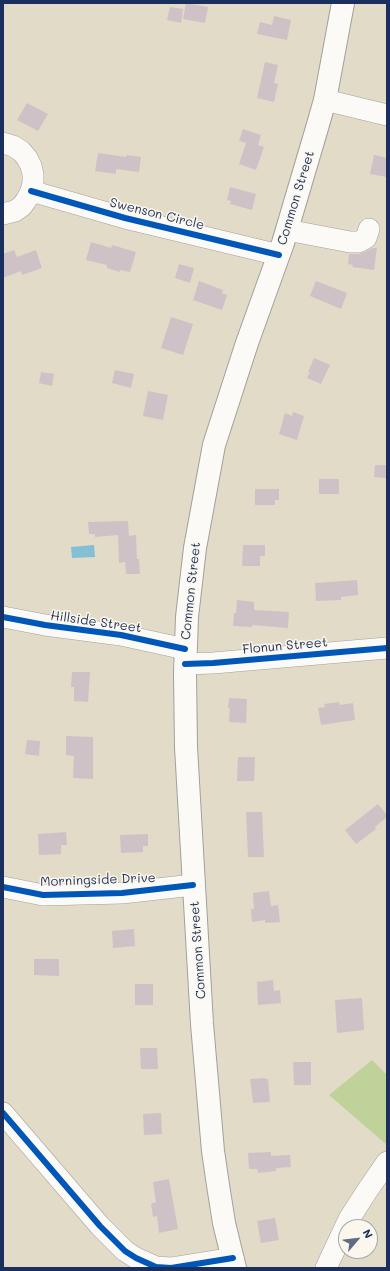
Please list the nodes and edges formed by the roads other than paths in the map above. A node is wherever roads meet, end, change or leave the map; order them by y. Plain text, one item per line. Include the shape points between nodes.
1 (343, 3) edge
2 (325, 100) junction
3 (387, 115) edge
4 (3, 143) edge
5 (31, 191) junction
6 (3, 214) edge
7 (287, 230) junction
8 (369, 230) dead end
9 (279, 255) junction
10 (3, 617) edge
11 (387, 648) edge
12 (185, 657) junction
13 (193, 885) junction
14 (3, 887) edge
15 (3, 1113) edge
16 (387, 1162) edge
17 (234, 1263) edge
18 (326, 1268) edge

1 - 2 main road, Common Street
2 - 3 street
2 - 7 main road, Common Street
4 - 5 street via 13,146 27,158 33,174
5 - 6 street via 22,206
5 - 9 street, Swenson Circle via 125,218
7 - 8 street via 350,242 359,242 366,238
7 - 9 main road, Common Street
9 - 12 main road, Common Street via 214,446 195,548
10 - 12 street, Hillside Street via 45,626 121,635
11 - 12 street, Flonun Street via 213,663
12 - 13 main road, Common Street
13 - 14 street, Morningside Drive via 122,893 43,895
13 - 17 main road, Common Street via 213,1151 224,1223
15 - 17 street via 100,1226 125,1251 156,1267
16 - 18 street via 349,1219

